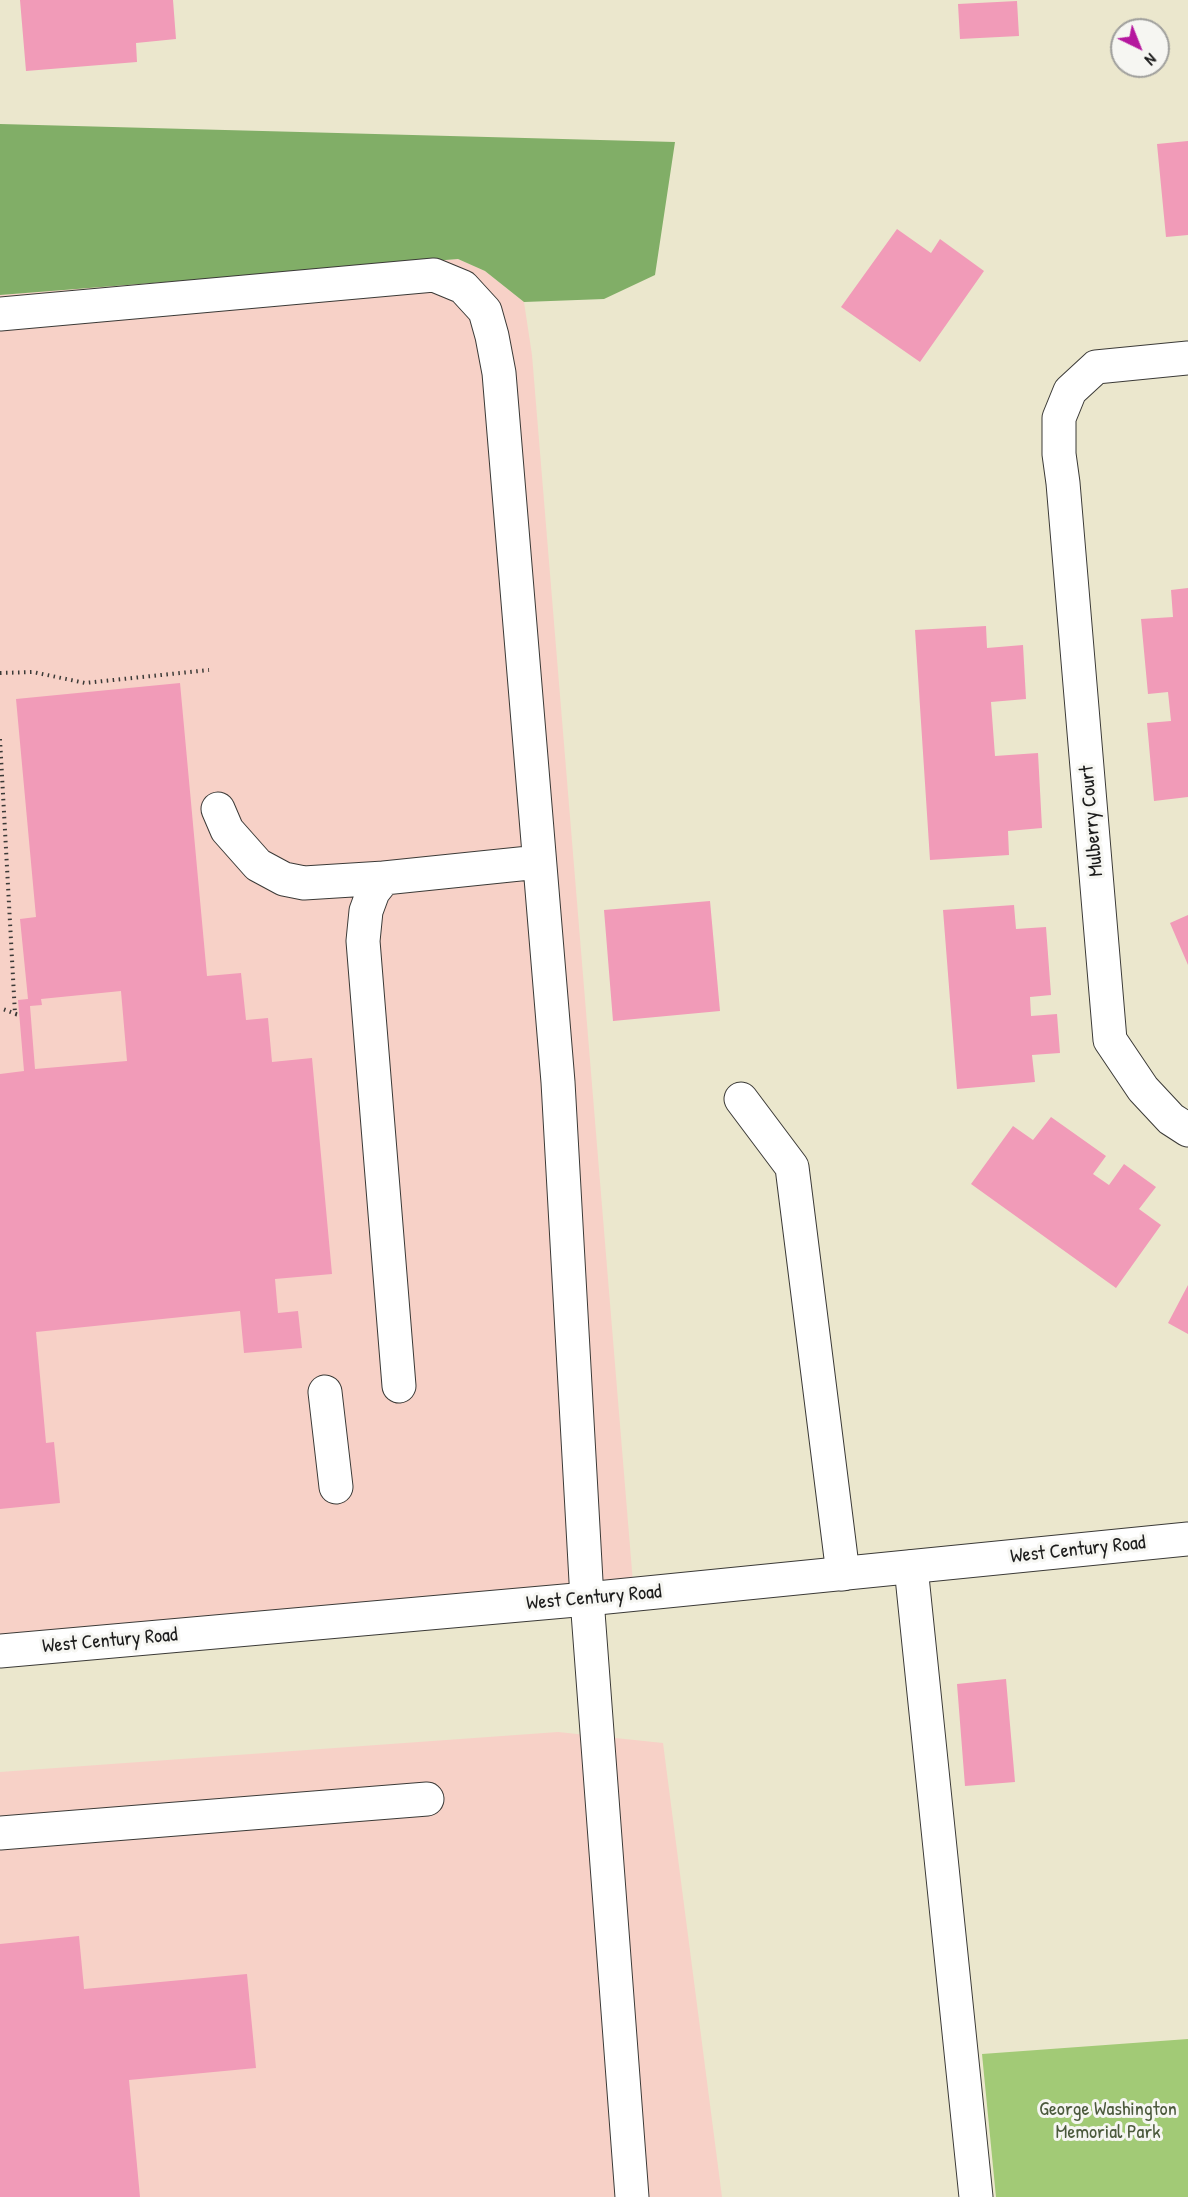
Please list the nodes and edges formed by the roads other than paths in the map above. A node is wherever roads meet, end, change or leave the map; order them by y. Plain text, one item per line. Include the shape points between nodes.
1 (0, 314) edge
2 (1188, 358) edge
3 (218, 809) dead end
4 (539, 862) junction
5 (384, 878) junction
6 (741, 1098) dead end
7 (1188, 1130) edge
8 (399, 1386) dead end
9 (325, 1392) dead end
10 (336, 1487) dead end
11 (1188, 1539) edge
12 (911, 1567) junction
13 (843, 1574) junction
14 (587, 1599) junction
15 (0, 1651) edge
16 (427, 1799) dead end
17 (0, 1833) edge
18 (632, 2197) edge
19 (976, 2197) edge

1 - 4 main road via 434,275 462,287 485,311 499,373
2 - 7 main road, Mulberry Court via 1096,367 1070,391 1059,418 1110,1040 1143,1089 1171,1119
3 - 5 main road via 241,848 258,865 284,879 330,883
4 - 5 main road
4 - 14 main road via 558,1082
5 - 8 main road via 373,892 363,941
6 - 13 main road via 792,1167
9 - 10 main road
11 - 12 main road, West Century Road
12 - 13 main road, West Century Road
12 - 19 main road
13 - 14 main road, West Century Road
14 - 15 main road, West Century Road
14 - 18 main road
16 - 17 main road

